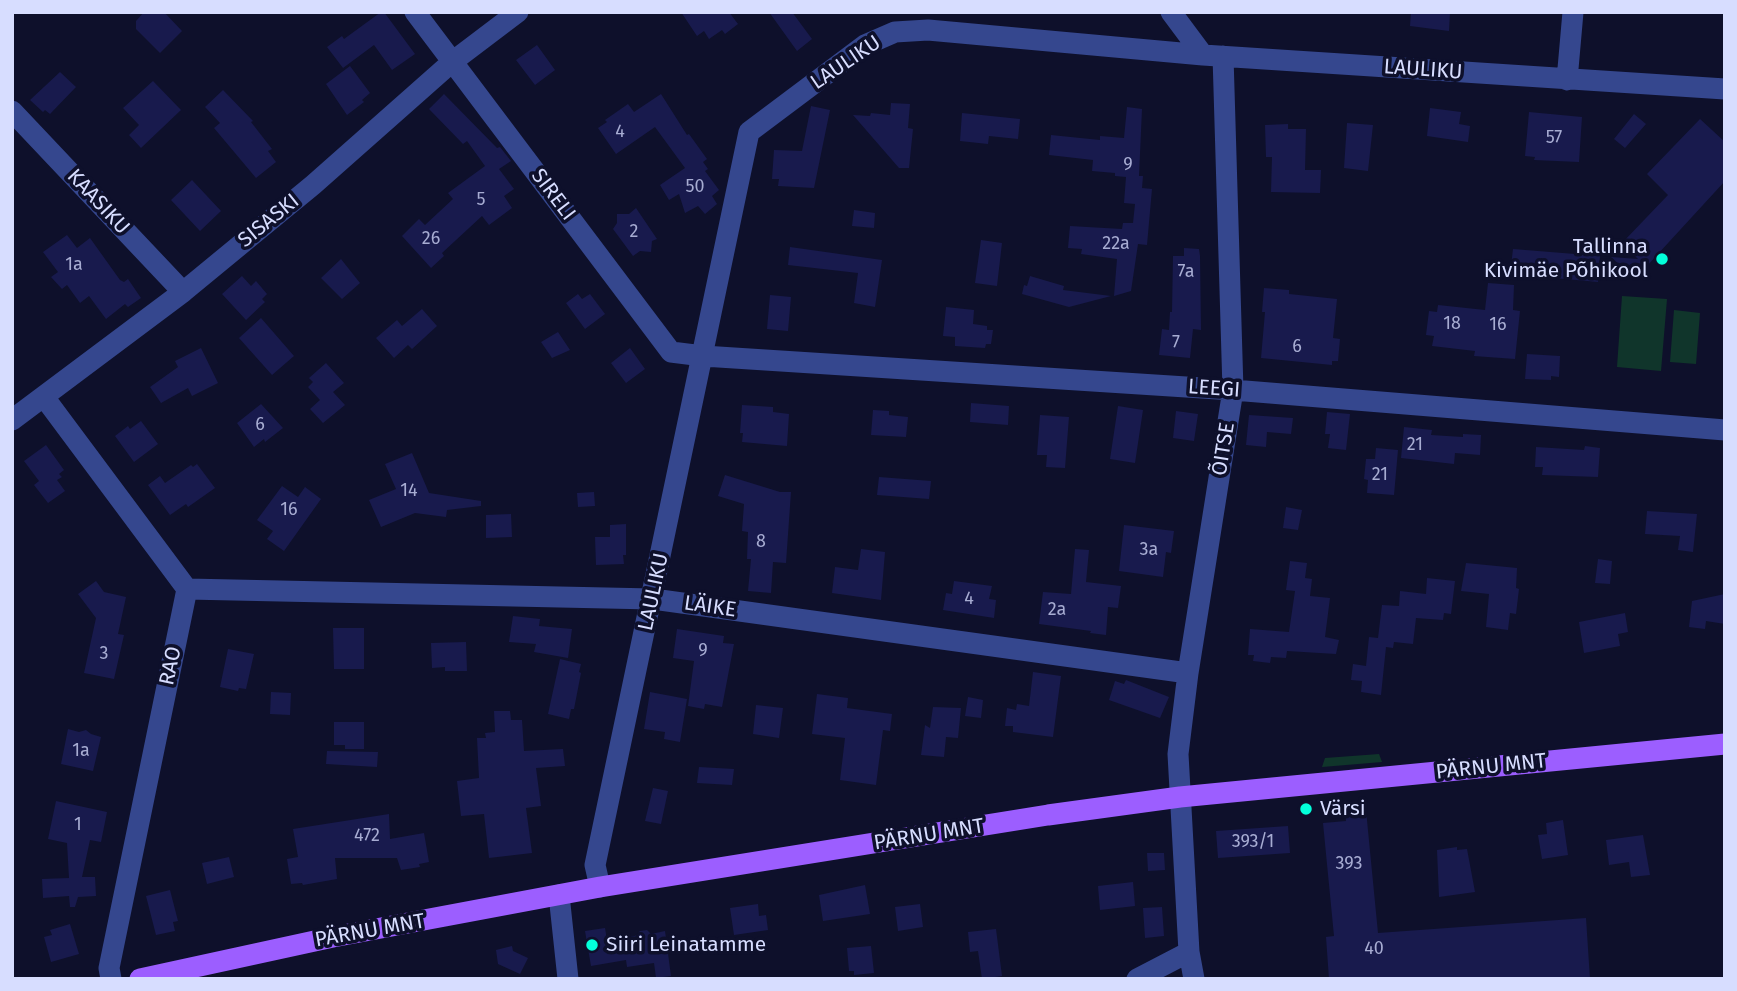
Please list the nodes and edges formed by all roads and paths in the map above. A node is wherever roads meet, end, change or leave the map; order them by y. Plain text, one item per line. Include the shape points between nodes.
1 (415, 12) edge
2 (518, 12) edge
3 (1171, 12) edge
4 (1573, 12) edge
5 (1213, 55) junction
6 (452, 62) junction
7 (1567, 80) junction
8 (1725, 89) edge
9 (12, 111) edge
10 (183, 292) junction
11 (704, 356) junction
12 (1233, 390) junction
13 (44, 397) junction
14 (12, 420) edge
15 (1725, 430) edge
16 (187, 589) junction
17 (653, 599) junction
18 (1188, 673) junction
19 (1725, 744) edge
20 (1180, 797) junction
21 (600, 887) junction
22 (559, 895) junction
23 (1189, 952) junction
24 (111, 979) edge
25 (140, 979) edge
26 (568, 979) edge
27 (1137, 979) edge
28 (1194, 979) edge

1 - 6 street, SIRELI
2 - 6 street, SISASKI
3 - 5 street
4 - 7 street
5 - 7 street, LAULIKU
5 - 11 street, LAULIKU via 928,30 895,33 865,45 750,132
5 - 12 street, ÕITSE
6 - 10 street, SISASKI
6 - 11 street, SIRELI via 671,352
7 - 8 street, LAULIKU
9 - 10 street, KAASIKU
10 - 13 street, SISASKI
11 - 12 street, LEEGI
11 - 17 street, LAULIKU
12 - 15 street, LEEGI
12 - 18 street, ÕITSE
13 - 14 street, SISASKI
13 - 16 street
16 - 17 street, LÄIKE
16 - 24 street, RAO via 108,968
17 - 18 street, LÄIKE
17 - 21 street, LAULIKU via 595,865
18 - 20 street, ÕITSE via 1178,754
19 - 20 main road, PÄRNU MNT
20 - 21 main road, PÄRNU MNT
20 - 23 street
21 - 22 main road, PÄRNU MNT
22 - 25 main road, PÄRNU MNT
22 - 26 street
23 - 27 street
23 - 28 street

